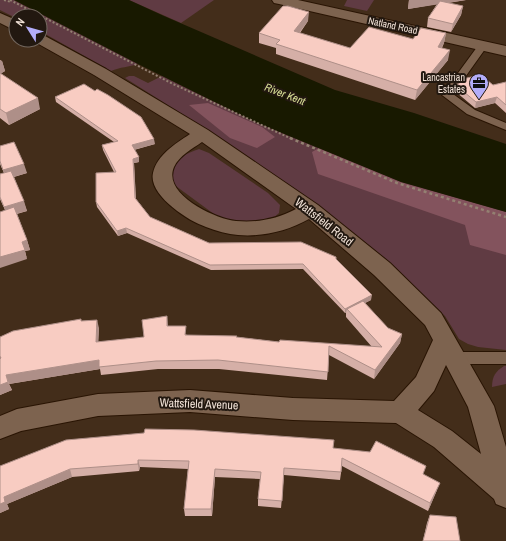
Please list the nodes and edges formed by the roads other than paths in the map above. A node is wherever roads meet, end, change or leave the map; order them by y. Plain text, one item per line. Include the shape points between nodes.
1 (282, 0) edge
2 (48, 43) edge
3 (483, 45) junction
4 (506, 51) edge
5 (506, 127) edge
6 (202, 134) junction
7 (311, 210) junction
8 (450, 349) junction
9 (506, 358) edge
10 (400, 412) junction
11 (0, 428) edge
12 (506, 494) edge

1 - 3 street, Natland Road
2 - 6 street, Wattsfield Road
3 - 4 street, Natland Road
3 - 5 lane via 447,95 471,112
6 - 7 street, Wattsfield Road
6 - 7 street via 177,152 162,175 164,185 170,194 188,210 214,223 240,228 281,224
7 - 8 street, Wattsfield Road via 382,269 433,319
8 - 9 lane
8 - 10 street via 425,384
8 - 12 street, Wattsfield Road via 481,406
10 - 11 street, Wattsfield Avenue via 293,409 190,401 98,405 17,420
10 - 12 street via 443,439

